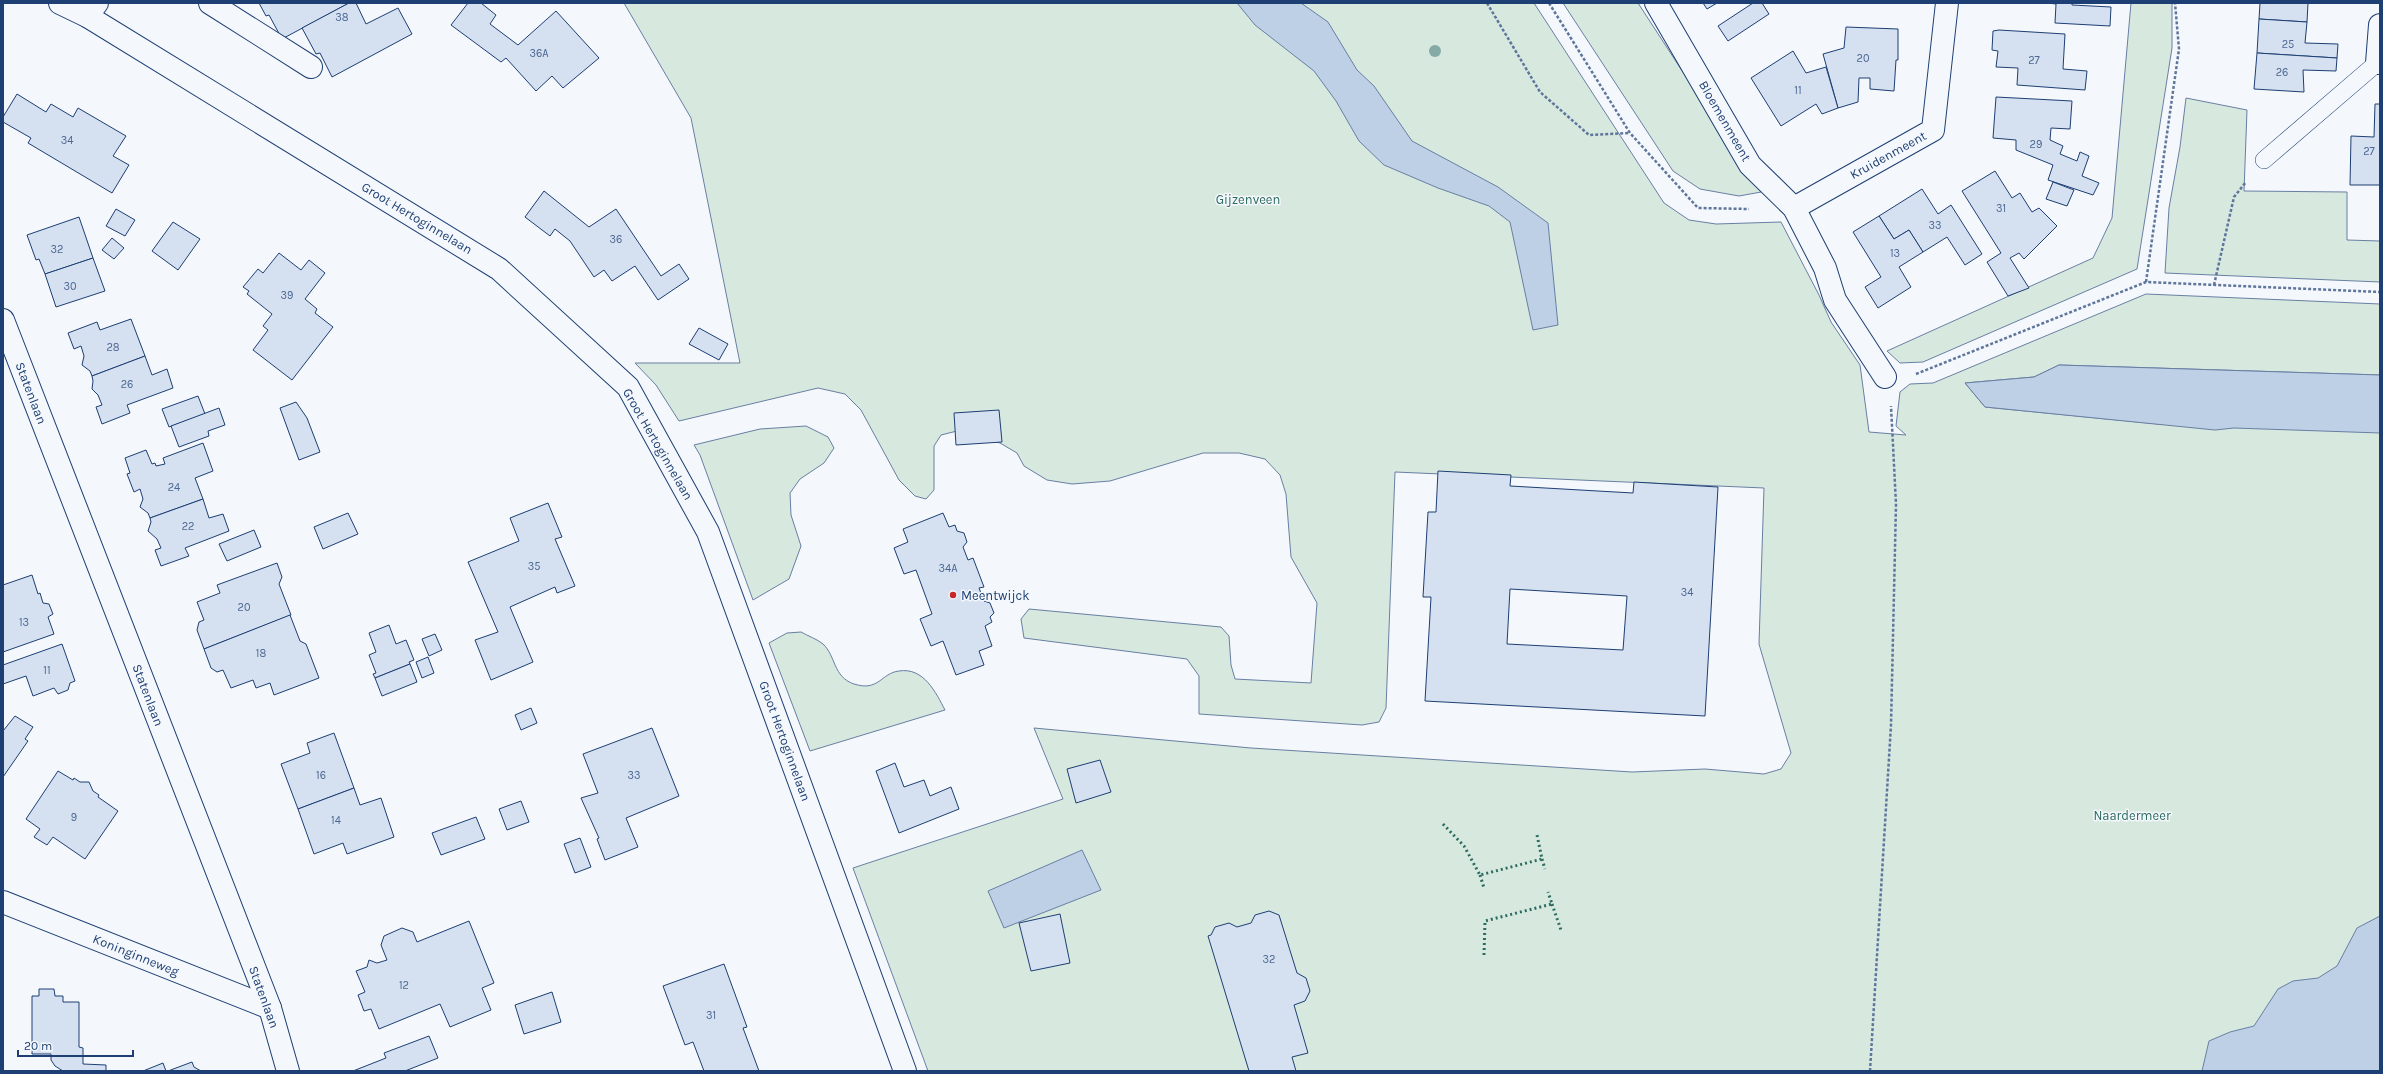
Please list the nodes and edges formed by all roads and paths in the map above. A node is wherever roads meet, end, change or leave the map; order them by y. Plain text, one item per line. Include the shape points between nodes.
1 (60, 3) edge
2 (210, 3) edge
3 (1487, 3) edge
4 (1549, 3) edge
5 (1656, 3) edge
6 (1947, 3) edge
7 (2175, 3) edge
8 (92, 10) edge
9 (2380, 25) edge
10 (2378, 63) edge
11 (311, 67) dead end
12 (1630, 132) junction
13 (2264, 160) joint
14 (1794, 208) junction
15 (2146, 282) junction
16 (2214, 284) junction
17 (2380, 292) edge
18 (3, 320) edge
19 (1885, 377) junction
20 (3, 902) edge
21 (270, 1008) junction
22 (288, 1071) edge
23 (905, 1071) edge
24 (1870, 1071) edge

1 - 8 street, Groot Hertoginnelaan
2 - 11 street
3 - 12 path via 1540,92 1590,136
4 - 12 path
5 - 14 street, Bloemenmeent via 1750,165
6 - 14 street, Kruidenmeent via 1933,130
7 - 15 path via 2179,49
8 - 23 street, Groot Hertoginnelaan via 499,269 628,387 708,532
9 - 10 street
10 - 13 lane
12 - 14 path via 1698,208
13 - 16 path via 2234,197
14 - 19 street, Bloemenmeent via 1825,268 1836,300
15 - 16 path
15 - 19 path via 1920,374
16 - 17 path
18 - 21 street, Statenlaan
19 - 24 path via 1890,397 1896,504 1892,726
20 - 21 street, Koninginneweg
21 - 22 street, Statenlaan

